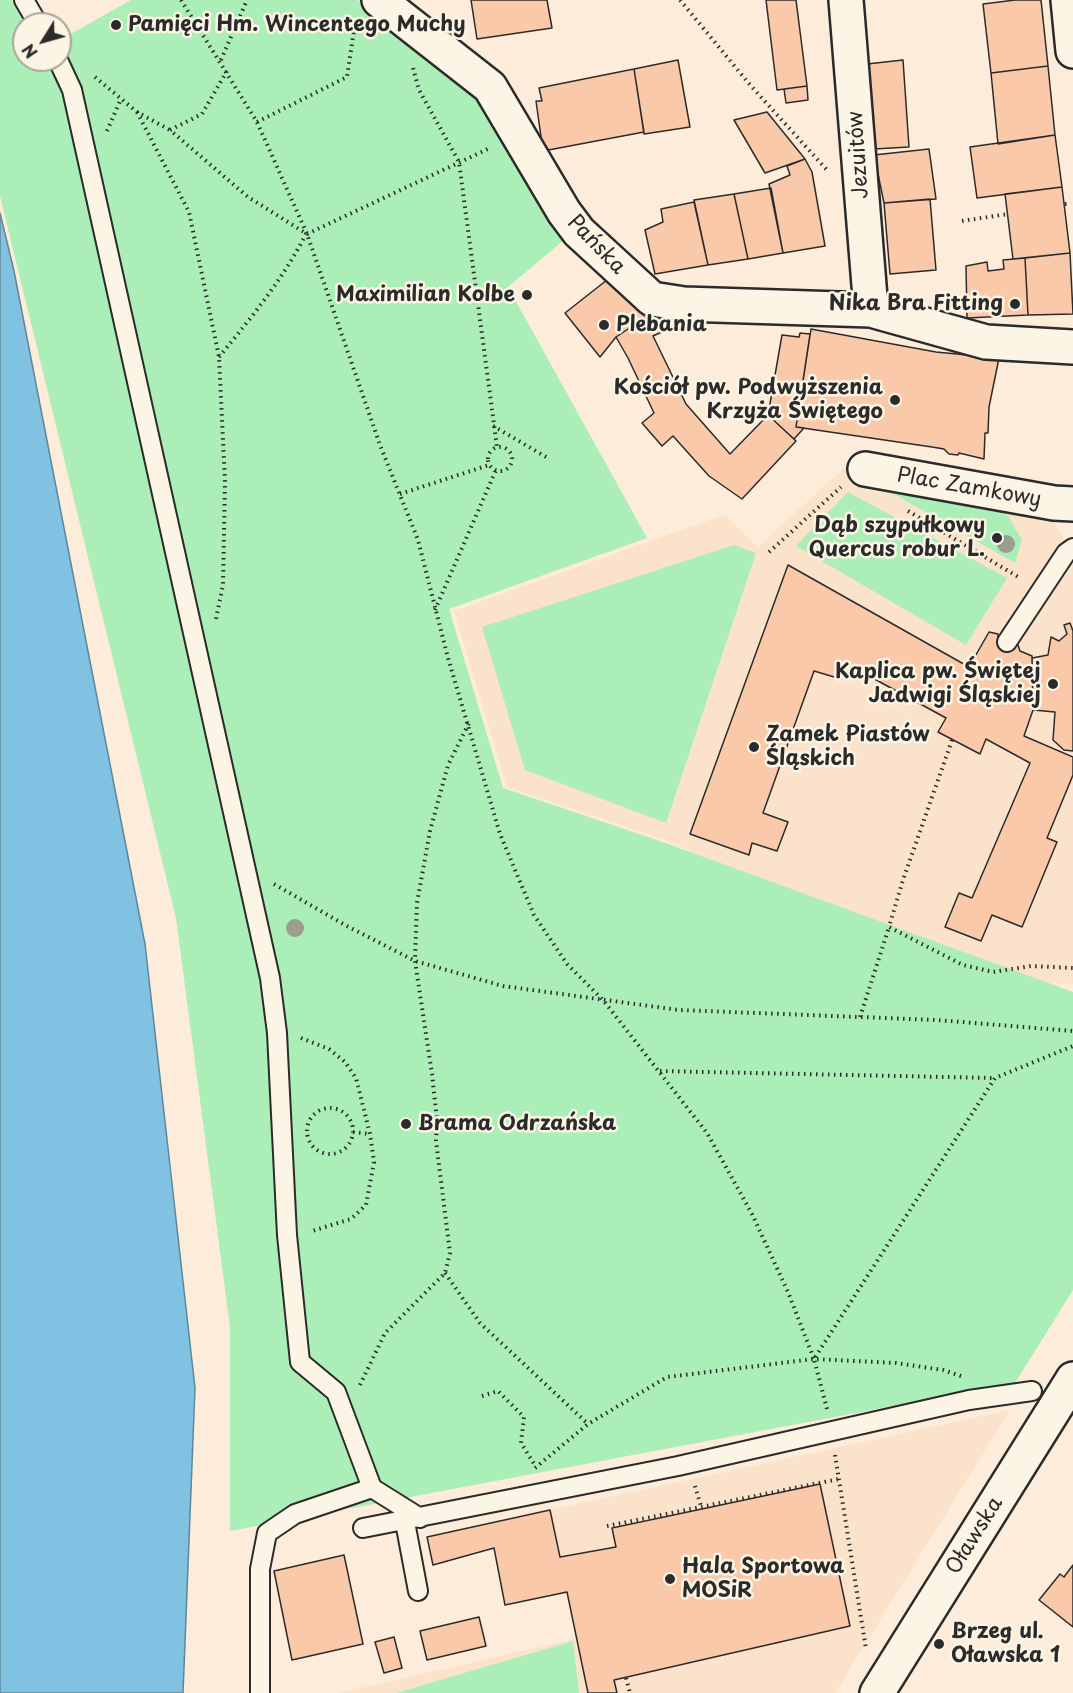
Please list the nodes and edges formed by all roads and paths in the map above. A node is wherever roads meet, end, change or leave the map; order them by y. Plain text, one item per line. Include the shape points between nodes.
1 (181, 0) edge
2 (247, 0) edge
3 (680, 0) edge
4 (846, 0) edge
5 (1068, 0) edge
6 (377, 11) edge
7 (1073, 51) edge
8 (221, 61) junction
9 (87, 71) dead end
10 (227, 71) junction
11 (64, 72) edge
12 (137, 112) junction
13 (257, 122) junction
14 (170, 130) junction
15 (518, 135) junction
16 (459, 162) junction
17 (1071, 203) dead end
18 (1065, 204) dead end
19 (863, 209) junction
20 (1008, 214) dead end
21 (962, 221) dead end
22 (307, 234) junction
23 (871, 310) junction
24 (1073, 347) edge
25 (219, 357) junction
26 (493, 426) junction
27 (497, 447) junction
28 (548, 458) dead end
29 (489, 465) junction
30 (866, 469) joint
31 (496, 470) junction
32 (400, 494) junction
33 (1073, 504) edge
34 (902, 508) dead end
35 (1073, 548) edge
36 (769, 552) dead end
37 (1041, 591) junction
38 (435, 610) junction
39 (1007, 642) dead end
40 (200, 657) junction
41 (469, 723) junction
42 (952, 740) dead end
43 (247, 868) junction
44 (889, 927) junction
45 (415, 961) junction
46 (1073, 968) edge
47 (603, 1000) junction
48 (860, 1017) junction
49 (1073, 1030) edge
50 (277, 1033) junction
51 (1073, 1046) edge
52 (660, 1071) junction
53 (995, 1078) junction
54 (353, 1132) junction
55 (370, 1134) junction
56 (287, 1235) junction
57 (444, 1273) junction
58 (814, 1359) junction
59 (969, 1379) dead end
60 (1073, 1379) edge
61 (1032, 1391) dead end
62 (482, 1396) dead end
63 (344, 1414) junction
64 (588, 1424) junction
65 (830, 1432) junction
66 (536, 1467) junction
67 (839, 1479) junction
68 (372, 1488) junction
69 (493, 1504) junction
70 (412, 1520) junction
71 (608, 1526) dead end
72 (363, 1528) dead end
73 (418, 1591) dead end
74 (867, 1650) dead end
75 (626, 1678) dead end
76 (260, 1693) edge
77 (630, 1693) edge
78 (877, 1693) edge

1 - 8 path
2 - 8 path
3 - 19 path via 751,86
4 - 19 street, Jezuitów
5 - 7 street
6 - 13 path via 347,77
6 - 15 street, Pańska via 490,87
6 - 16 path
8 - 10 path
9 - 12 path
10 - 13 path
10 - 14 path via 202,114
11 - 40 lane via 72,90
12 - 14 path
12 - 25 path via 189,212
13 - 22 path
14 - 22 path via 248,197
15 - 16 path
15 - 23 street, Pańska via 579,232 652,299 684,304
16 - 22 path
16 - 26 path
17 - 18 path
19 - 23 street, Jezuitów
20 - 21 path
22 - 25 path via 265,300
22 - 32 path
23 - 24 street, Pańska via 986,342
25 - 40 path via 225,482 223,585 216,622
26 - 27 path
26 - 28 path
27 - 29 path via 487,458
27 - 31 path via 504,447 511,454 512,462 508,468
29 - 31 path
29 - 32 path
30 - 33 street, Plac Zamkowy
30 - 36 path via 849,479
31 - 38 path
32 - 38 path via 418,540
34 - 37 path
35 - 37 lane
37 - 39 lane
38 - 41 path
40 - 43 lane
41 - 45 path via 448,765 430,831 417,903
41 - 47 path via 500,834 534,915 567,964
42 - 44 path
43 - 45 path
43 - 50 lane
44 - 46 path via 963,964 993,972 1031,966
44 - 48 path
45 - 47 path via 503,986
45 - 57 path via 432,1074 450,1253
47 - 48 path via 679,1010
47 - 52 path
48 - 49 path
50 - 55 path via 314,1041 345,1062 361,1092
50 - 56 lane
51 - 53 path
52 - 53 path
52 - 58 path via 707,1133 741,1194 788,1292
53 - 58 path
54 - 54 path via 347,1146 334,1154 313,1146 308,1131 317,1112 330,1108 349,1118
54 - 55 path
55 - 56 path via 374,1162 366,1205 351,1219 335,1226
56 - 63 lane via 300,1362 336,1392
57 - 63 path via 385,1333
57 - 64 path via 480,1323
58 - 59 path via 896,1363 943,1370
58 - 64 path via 667,1377
58 - 65 path
60 - 78 street, Oławska
61 - 65 lane via 969,1400
62 - 66 path via 498,1391 520,1411 524,1417 521,1443
63 - 68 lane
64 - 66 path
65 - 67 path
65 - 69 lane
66 - 69 path
67 - 71 path via 700,1504
67 - 74 path
68 - 70 lane
68 - 76 lane via 295,1514 267,1533 260,1569
69 - 70 lane
70 - 72 lane
70 - 73 lane
75 - 77 path

